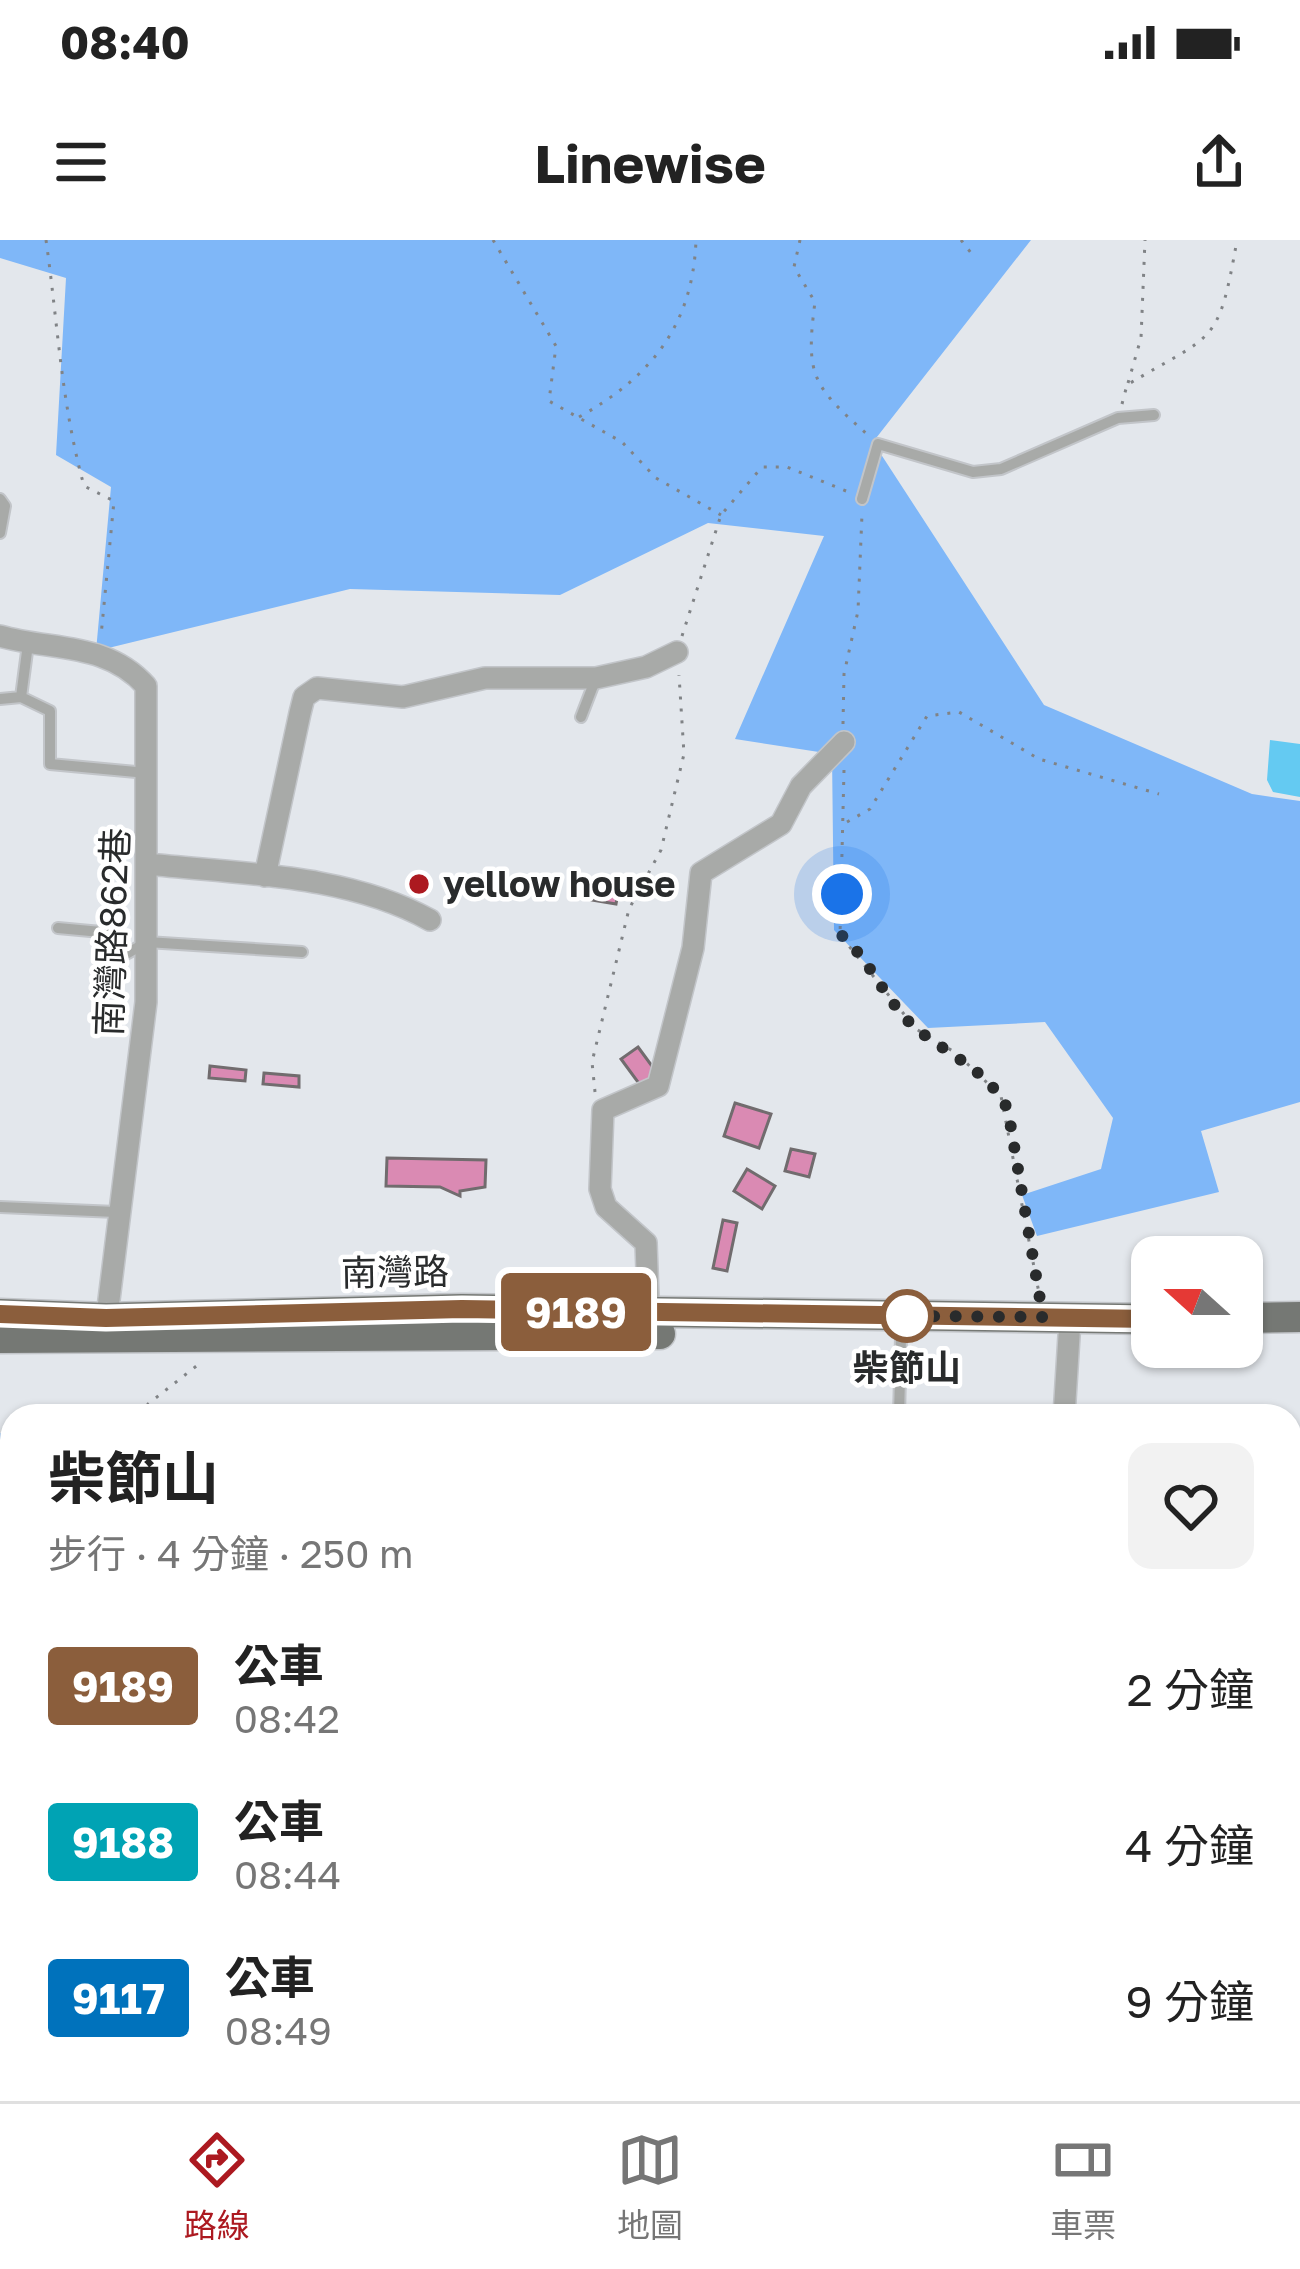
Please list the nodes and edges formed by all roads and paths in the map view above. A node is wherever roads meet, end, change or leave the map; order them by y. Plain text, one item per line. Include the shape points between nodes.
1 (46, 240) edge
2 (494, 240) edge
3 (696, 240) edge
4 (800, 240) edge
5 (961, 240) edge
6 (1145, 240) edge
7 (1237, 240) edge
8 (975, 258) dead end
9 (1127, 385) junction
10 (1154, 416) dead end
11 (579, 417) junction
12 (1118, 418) junction
13 (878, 444) junction
14 (0, 499) edge
15 (862, 499) junction
16 (721, 514) junction
17 (0, 533) edge
18 (0, 636) edge
19 (28, 644) junction
20 (99, 652) junction
21 (677, 652) junction
22 (596, 678) junction
23 (21, 697) junction
24 (0, 699) edge
25 (581, 717) dead end
26 (844, 742) junction
27 (150, 773) junction
28 (1159, 794) dead end
29 (845, 823) junction
30 (148, 864) junction
31 (266, 876) junction
32 (430, 920) dead end
33 (58, 928) dead end
34 (147, 942) junction
35 (302, 952) dead end
36 (603, 1110) junction
37 (0, 1207) edge
38 (116, 1212) junction
39 (0, 1314) edge
40 (1300, 1317) edge
41 (1263, 1318) edge
42 (1131, 1320) edge
43 (649, 1324) junction
44 (1062, 1324) junction
45 (105, 1328) junction
46 (1131, 1333) edge
47 (901, 1336) junction
48 (1263, 1337) edge
49 (1300, 1337) edge
50 (0, 1338) edge
51 (198, 1338) junction
52 (147, 1404) edge
53 (899, 1404) edge
54 (1064, 1404) edge

1 - 20 path via 58,373 76,457 84,486 114,501
2 - 11 path via 556,346 549,401
3 - 11 path via 680,319 628,390
4 - 13 path via 794,267 815,302 807,347 815,378
5 - 8 path
6 - 9 path via 1141,338
7 - 9 path via 1226,302 1211,333 1196,350
9 - 12 path
10 - 12 lane
11 - 16 path via 622,442 656,478
12 - 13 lane via 1001,469 973,472
13 - 15 lane
14 - 17 lane
15 - 16 path via 821,477 762,467
15 - 26 path
16 - 21 path
18 - 19 street
19 - 20 street
19 - 23 lane
20 - 27 street, 南灣路862巷 via 146,686
21 - 22 street
21 - 36 path via 684,754 662,850 629,909 592,1062 590,1082
22 - 25 lane
22 - 31 street via 485,678 403,697 317,688 304,697
23 - 24 lane
23 - 27 lane via 50,711 50,764
26 - 29 path
26 - 36 street via 801,786 781,824 700,873 693,948 658,1086
27 - 30 street, 南灣路862巷
28 - 29 path via 1039,759 946,711 927,716 871,808
29 - 44 path via 840,934 916,1029 1001,1096
30 - 31 street
30 - 34 street, 南灣路862巷
31 - 32 street via 391,898
33 - 34 lane via 112,933 128,952
34 - 35 lane
34 - 38 street, 南灣路862巷 via 140,1058
36 - 43 street via 600,1189 606,1207 646,1243
37 - 38 lane
38 - 45 street, 南灣路862巷
39 - 45 main road, 南灣路
40 - 41 main road
42 - 44 main road, 南灣路
43 - 44 main road, 南灣路
43 - 45 main road, 南灣路 via 462,1309
43 - 47 main road, 南灣路
43 - 51 main road, 南灣路
44 - 46 main road, 南灣路
44 - 47 main road, 南灣路
44 - 54 street
45 - 50 main road, 南灣路
45 - 51 main road, 南灣路
47 - 53 lane
48 - 49 main road
51 - 52 path via 199,1367

